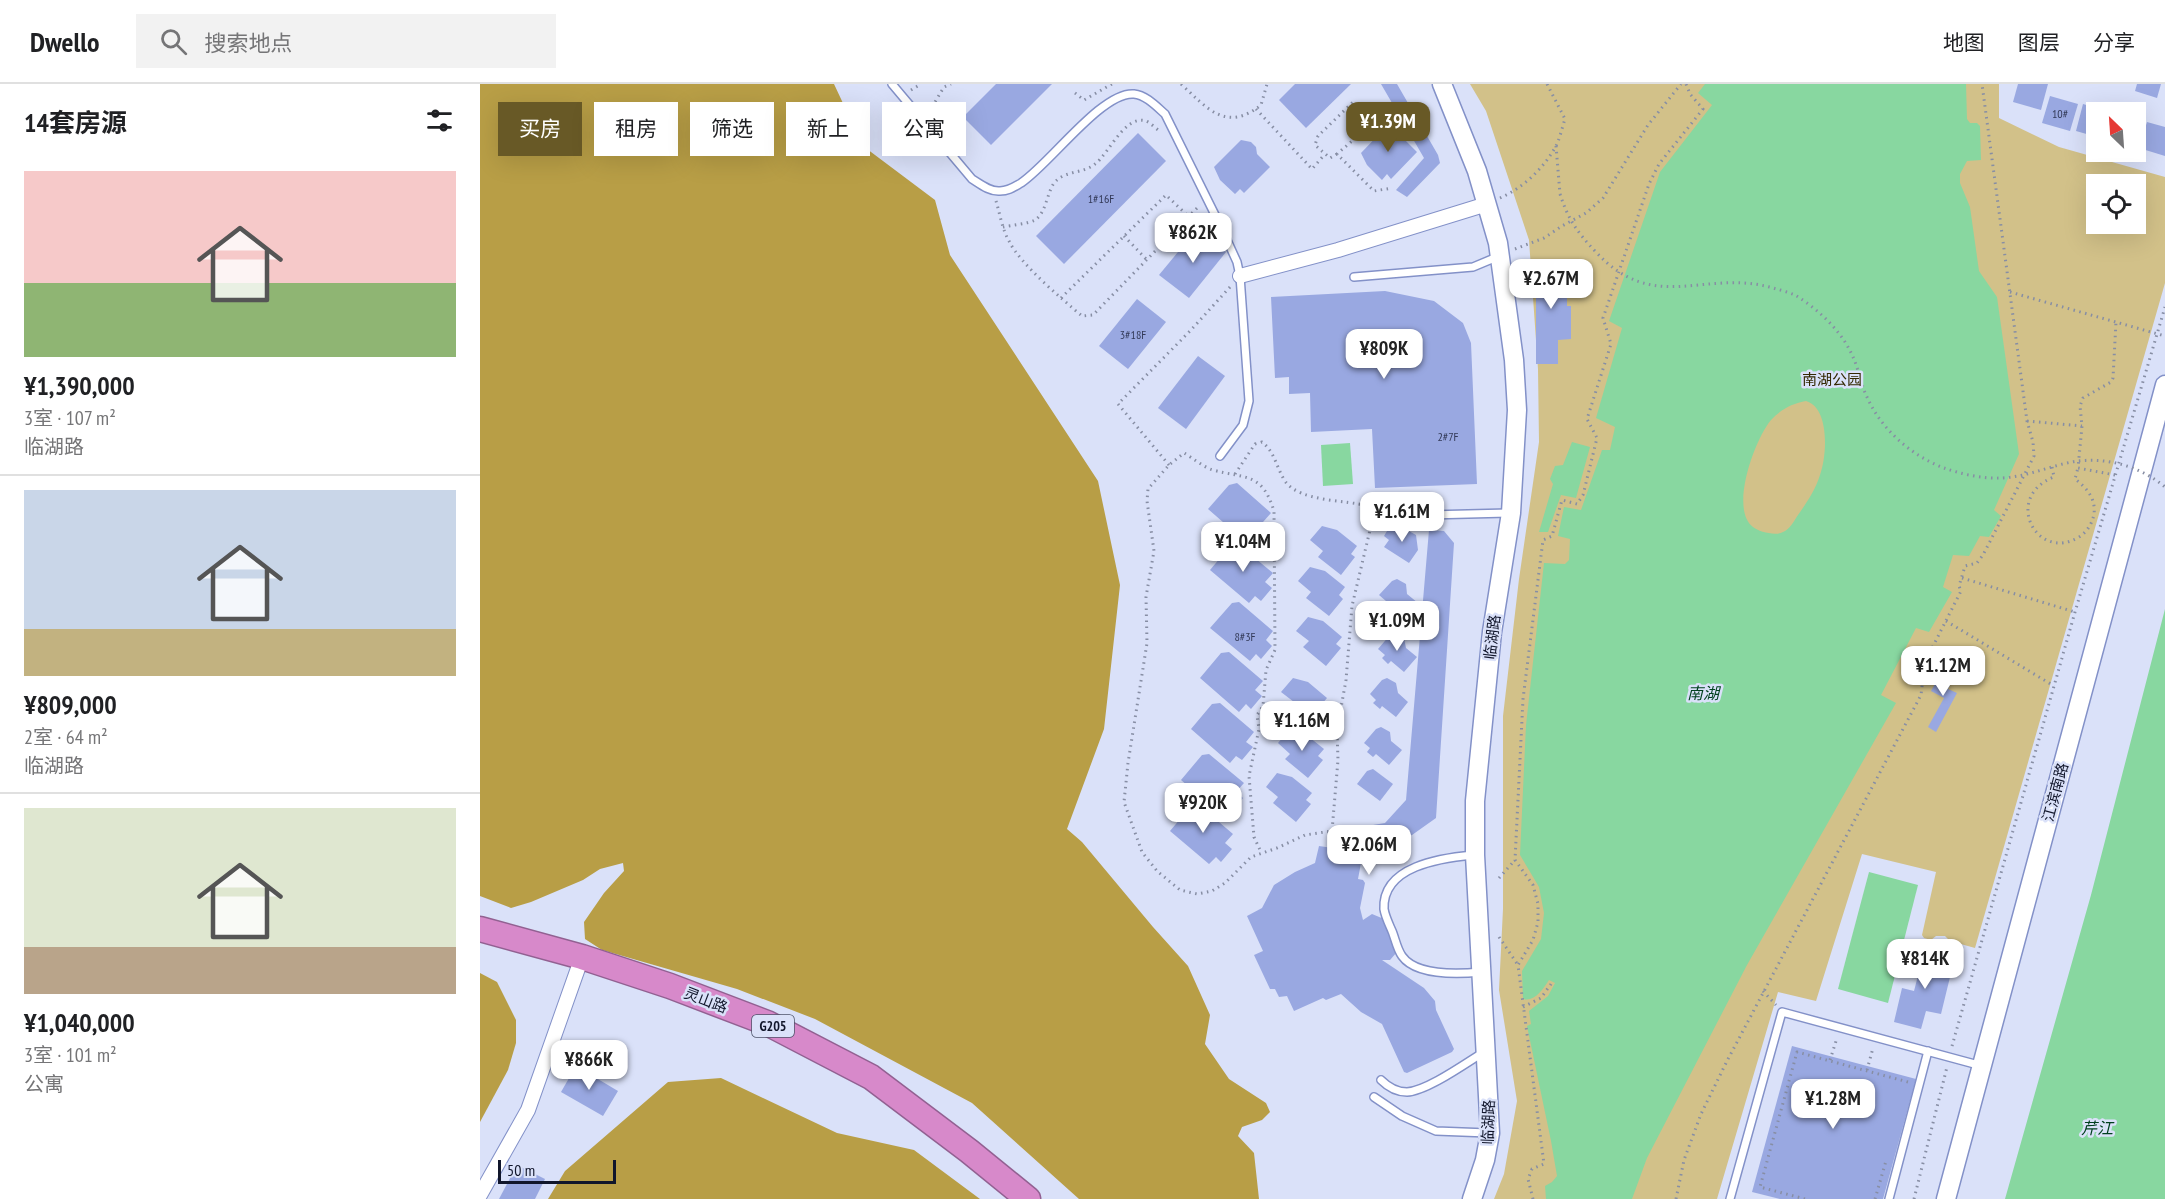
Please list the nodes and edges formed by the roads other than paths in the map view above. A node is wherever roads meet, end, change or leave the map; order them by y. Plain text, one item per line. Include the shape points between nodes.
1 (892, 84) edge
2 (1442, 84) edge
3 (1488, 204) junction
4 (1500, 256) junction
5 (1240, 276) junction
6 (1354, 277) dead end
7 (2165, 385) edge
8 (1220, 456) dead end
9 (1511, 513) junction
10 (1428, 515) dead end
11 (1475, 855) junction
12 (480, 929) edge
13 (582, 957) junction
14 (1481, 972) junction
15 (1486, 1051) junction
16 (1928, 1051) junction
17 (1982, 1066) junction
18 (1381, 1080) dead end
19 (1374, 1097) dead end
20 (1490, 1133) junction
21 (480, 1195) edge
22 (1028, 1199) edge
23 (1472, 1199) edge
24 (1730, 1199) edge
25 (1889, 1199) edge
26 (1946, 1199) edge

1 - 5 lane via 972,178 998,192 1010,190 1034,174 1097,109 1120,96 1136,94 1151,102 1165,114 1180,142
2 - 3 street, 临湖路
3 - 4 street, 临湖路
3 - 5 street
4 - 6 lane via 1473,267
4 - 9 street, 临湖路 via 1517,410
5 - 8 lane via 1249,401 1243,425
7 - 17 street, 江滨南路
9 - 10 lane
9 - 11 street, 临湖路 via 1482,720
11 - 14 street, 临湖路
11 - 14 lane via 1407,870 1390,886 1384,912 1402,956 1413,966 1430,971
12 - 13 highway, 灵山路 / G205
13 - 21 street via 528,1110
13 - 22 highway, 灵山路 / G205 via 767,1023 871,1077
14 - 15 street, 临湖路
15 - 18 lane via 1408,1092 1387,1086
15 - 20 street, 临湖路
16 - 17 lane
16 - 24 lane via 1782,1012
16 - 25 lane
17 - 26 street, 江滨南路
19 - 20 lane via 1402,1116 1436,1131
20 - 23 street, 临湖路

